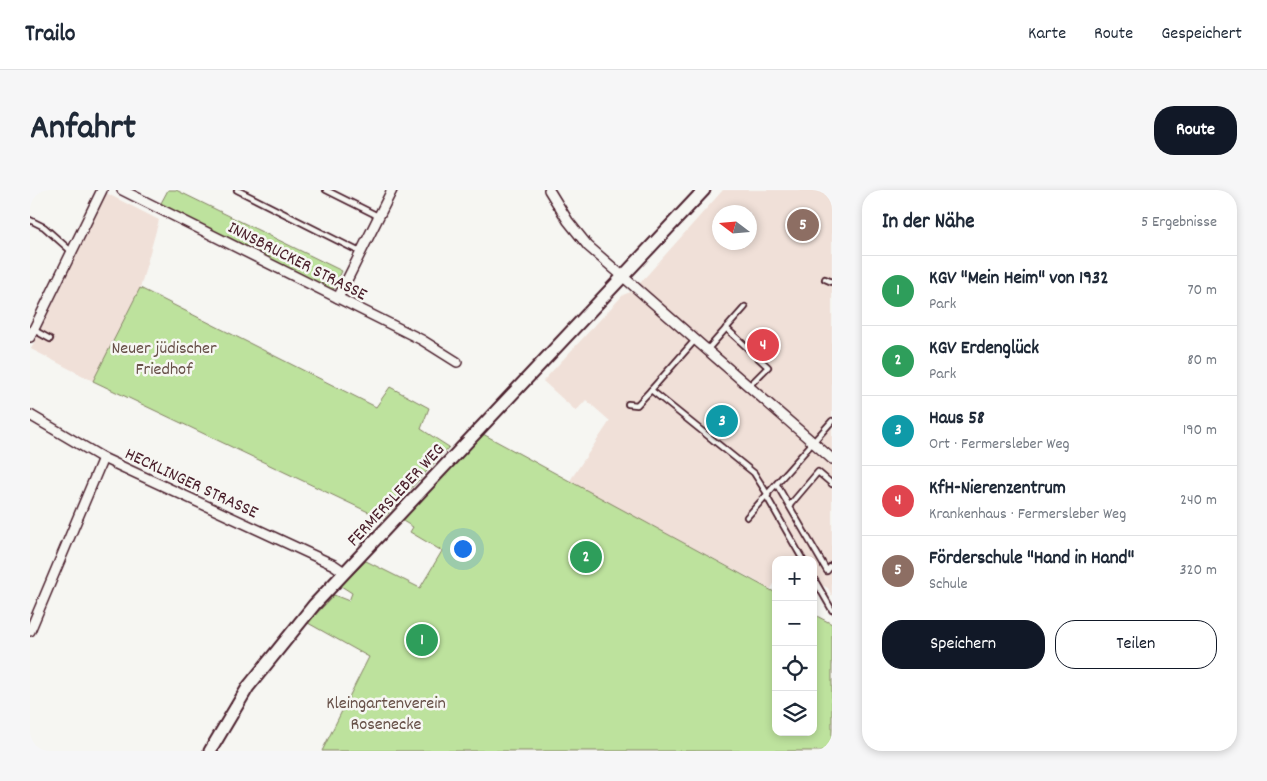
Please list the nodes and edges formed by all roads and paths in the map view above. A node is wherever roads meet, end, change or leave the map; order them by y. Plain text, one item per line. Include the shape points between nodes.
1 (102, 190) edge
2 (122, 190) edge
3 (237, 190) edge
4 (326, 190) edge
5 (392, 190) edge
6 (549, 190) edge
7 (704, 190) edge
8 (379, 216) junction
9 (30, 220) edge
10 (72, 252) junction
11 (360, 252) junction
12 (625, 275) junction
13 (825, 279) dead end
14 (832, 282) edge
15 (338, 298) junction
16 (745, 307) dead end
17 (726, 328) junction
18 (32, 334) edge
19 (50, 339) dead end
20 (696, 340) junction
21 (707, 350) junction
22 (457, 362) dead end
23 (749, 387) junction
24 (651, 390) junction
25 (628, 404) dead end
26 (30, 415) edge
27 (832, 421) edge
28 (813, 443) junction
29 (103, 458) junction
30 (832, 460) edge
31 (832, 484) edge
32 (777, 485) junction
33 (768, 496) junction
34 (790, 505) junction
35 (747, 517) dead end
36 (801, 556) edge
37 (832, 565) edge
38 (344, 572) junction
39 (817, 584) edge
40 (832, 610) edge
41 (30, 631) edge
42 (210, 751) edge

1 - 10 street
2 - 15 street, INNSBRUCKER STRASSE
3 - 11 lane
4 - 8 lane
5 - 8 street
6 - 12 street via 578,235 610,266
7 - 12 street, FERMERSLEBER WEG
8 - 11 street
9 - 10 lane via 44,227
10 - 18 street
11 - 15 street
12 - 20 street
12 - 38 street, FERMERSLEBER WEG
13 - 14 lane
15 - 22 street, INNSBRUCKER STRASSE via 422,340
16 - 17 lane
17 - 21 lane
17 - 23 lane via 768,367
18 - 19 lane
20 - 21 street
20 - 24 lane
21 - 23 street
23 - 28 street
24 - 25 lane via 637,405
24 - 33 lane via 754,473
26 - 29 street, HECKLINGER STRASSE
27 - 28 lane
28 - 30 street
28 - 32 lane
29 - 38 street, HECKLINGER STRASSE
29 - 41 street
31 - 34 lane via 818,472
32 - 33 lane
32 - 34 lane
33 - 35 lane
33 - 36 lane
34 - 37 lane via 827,571
38 - 42 street, FERMERSLEBER WEG via 262,668
39 - 40 lane

